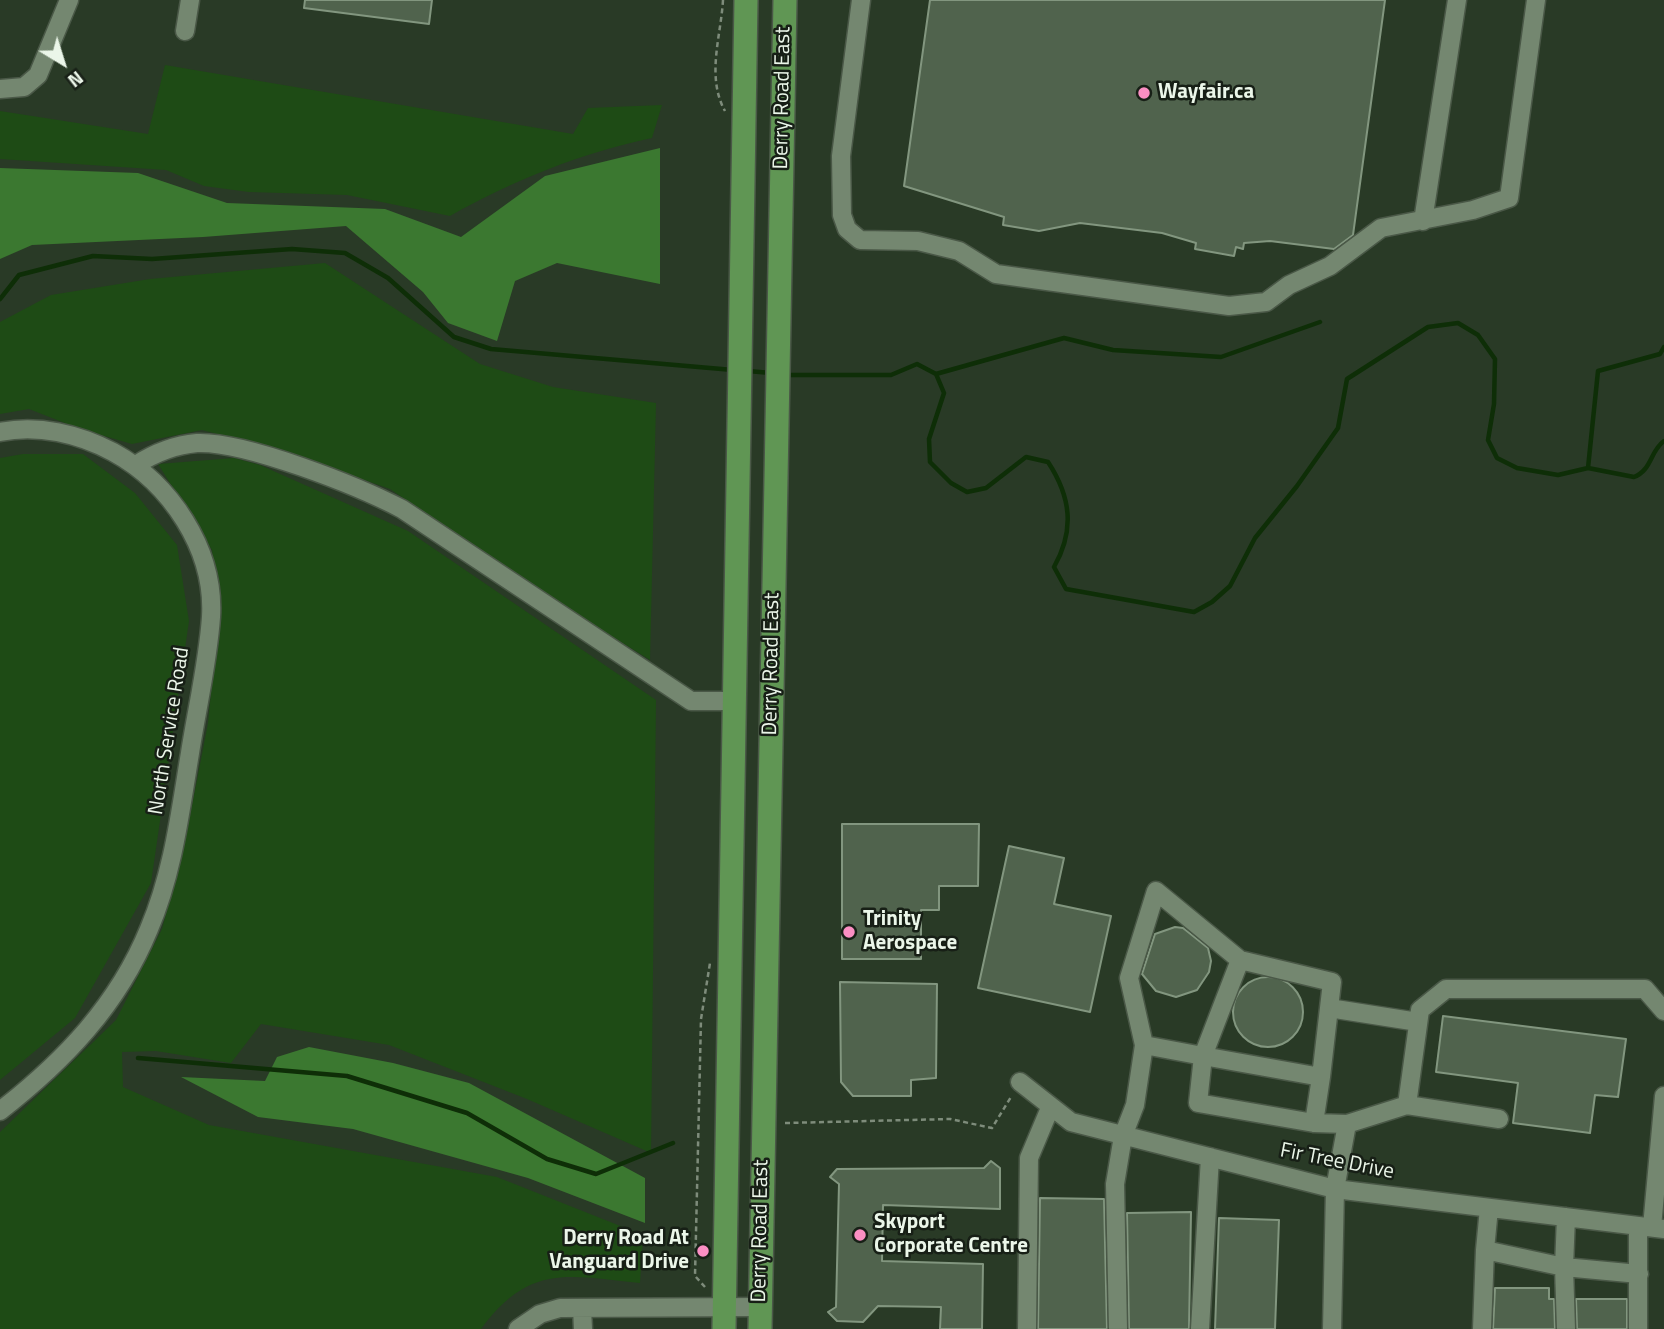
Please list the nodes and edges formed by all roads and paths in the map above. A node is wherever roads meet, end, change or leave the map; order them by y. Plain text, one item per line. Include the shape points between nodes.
1 (69, 0) edge
2 (190, 0) edge
3 (746, 0) edge
4 (785, 0) edge
5 (861, 0) edge
6 (1457, 0) edge
7 (1536, 0) edge
8 (185, 30) dead end
9 (0, 89) edge
10 (1423, 221) junction
11 (0, 432) edge
12 (136, 465) junction
13 (736, 701) junction
14 (1240, 960) junction
15 (1329, 1007) junction
16 (1664, 1012) edge
17 (1418, 1022) junction
18 (1144, 1045) junction
19 (1203, 1056) junction
20 (1321, 1077) junction
21 (1020, 1083) joint
22 (1664, 1096) edge
23 (1407, 1105) junction
24 (1049, 1108) junction
25 (0, 1111) edge
26 (1499, 1119) dead end
27 (785, 1123) dead end
28 (1314, 1123) junction
29 (1347, 1124) junction
30 (1123, 1136) junction
31 (1210, 1157) junction
32 (1335, 1189) junction
33 (1489, 1208) junction
34 (1566, 1217) junction
35 (1651, 1227) edge
36 (1485, 1250) junction
37 (1559, 1265) junction
38 (1639, 1274) junction
39 (582, 1308) junction
40 (724, 1318) edge
41 (760, 1318) edge
42 (518, 1329) edge
43 (583, 1329) edge
44 (1027, 1329) edge
45 (1118, 1329) edge
46 (1200, 1329) edge
47 (1332, 1329) edge
48 (1482, 1329) edge
49 (1554, 1329) edge
50 (1566, 1329) edge
51 (1638, 1329) edge

1 - 9 street via 38,75 24,87
2 - 8 street
3 - 13 main road, Derry Road East
4 - 41 main road, Derry Road East
5 - 10 street via 841,168 842,215 847,229 860,240 918,241 959,251 996,274 1229,306 1266,302 1289,285 1330,267 1381,229
6 - 10 street
7 - 10 street via 1509,198
11 - 12 street, North Service Road via 43,430 77,436
12 - 13 street via 173,446 229,445 365,489 691,701
12 - 25 street, North Service Road via 169,496 184,520 202,558 210,597 211,616 176,839 149,929 105,1010 41,1079
13 - 40 main road, Derry Road East
14 - 15 street via 1332,982
14 - 18 street via 1156,891 1129,978
14 - 19 street
15 - 17 street
15 - 20 street
16 - 17 street via 1645,989 1446,989 1420,1010
17 - 23 street
18 - 19 street
18 - 30 street via 1135,1105
19 - 20 street
19 - 28 street via 1199,1103
20 - 28 street
21 - 24 street, Fir Tree Drive
21 - 27 path via 992,1128 950,1119
22 - 35 street
23 - 26 street
23 - 29 street
24 - 30 street, Fir Tree Drive via 1071,1122
24 - 44 street via 1029,1158
28 - 29 street
29 - 32 street
30 - 31 street, Fir Tree Drive
30 - 45 street via 1115,1184
31 - 32 street, Fir Tree Drive
31 - 46 street
32 - 33 street, Fir Tree Drive
32 - 47 street
33 - 34 street, Fir Tree Drive
33 - 36 street
34 - 35 street, Fir Tree Drive
34 - 37 street
35 - 38 street
36 - 37 street
36 - 48 street
37 - 38 street
37 - 49 street
37 - 50 street
38 - 51 street
39 - 40 street
39 - 42 street via 540,1314
39 - 43 street
40 - 41 street

